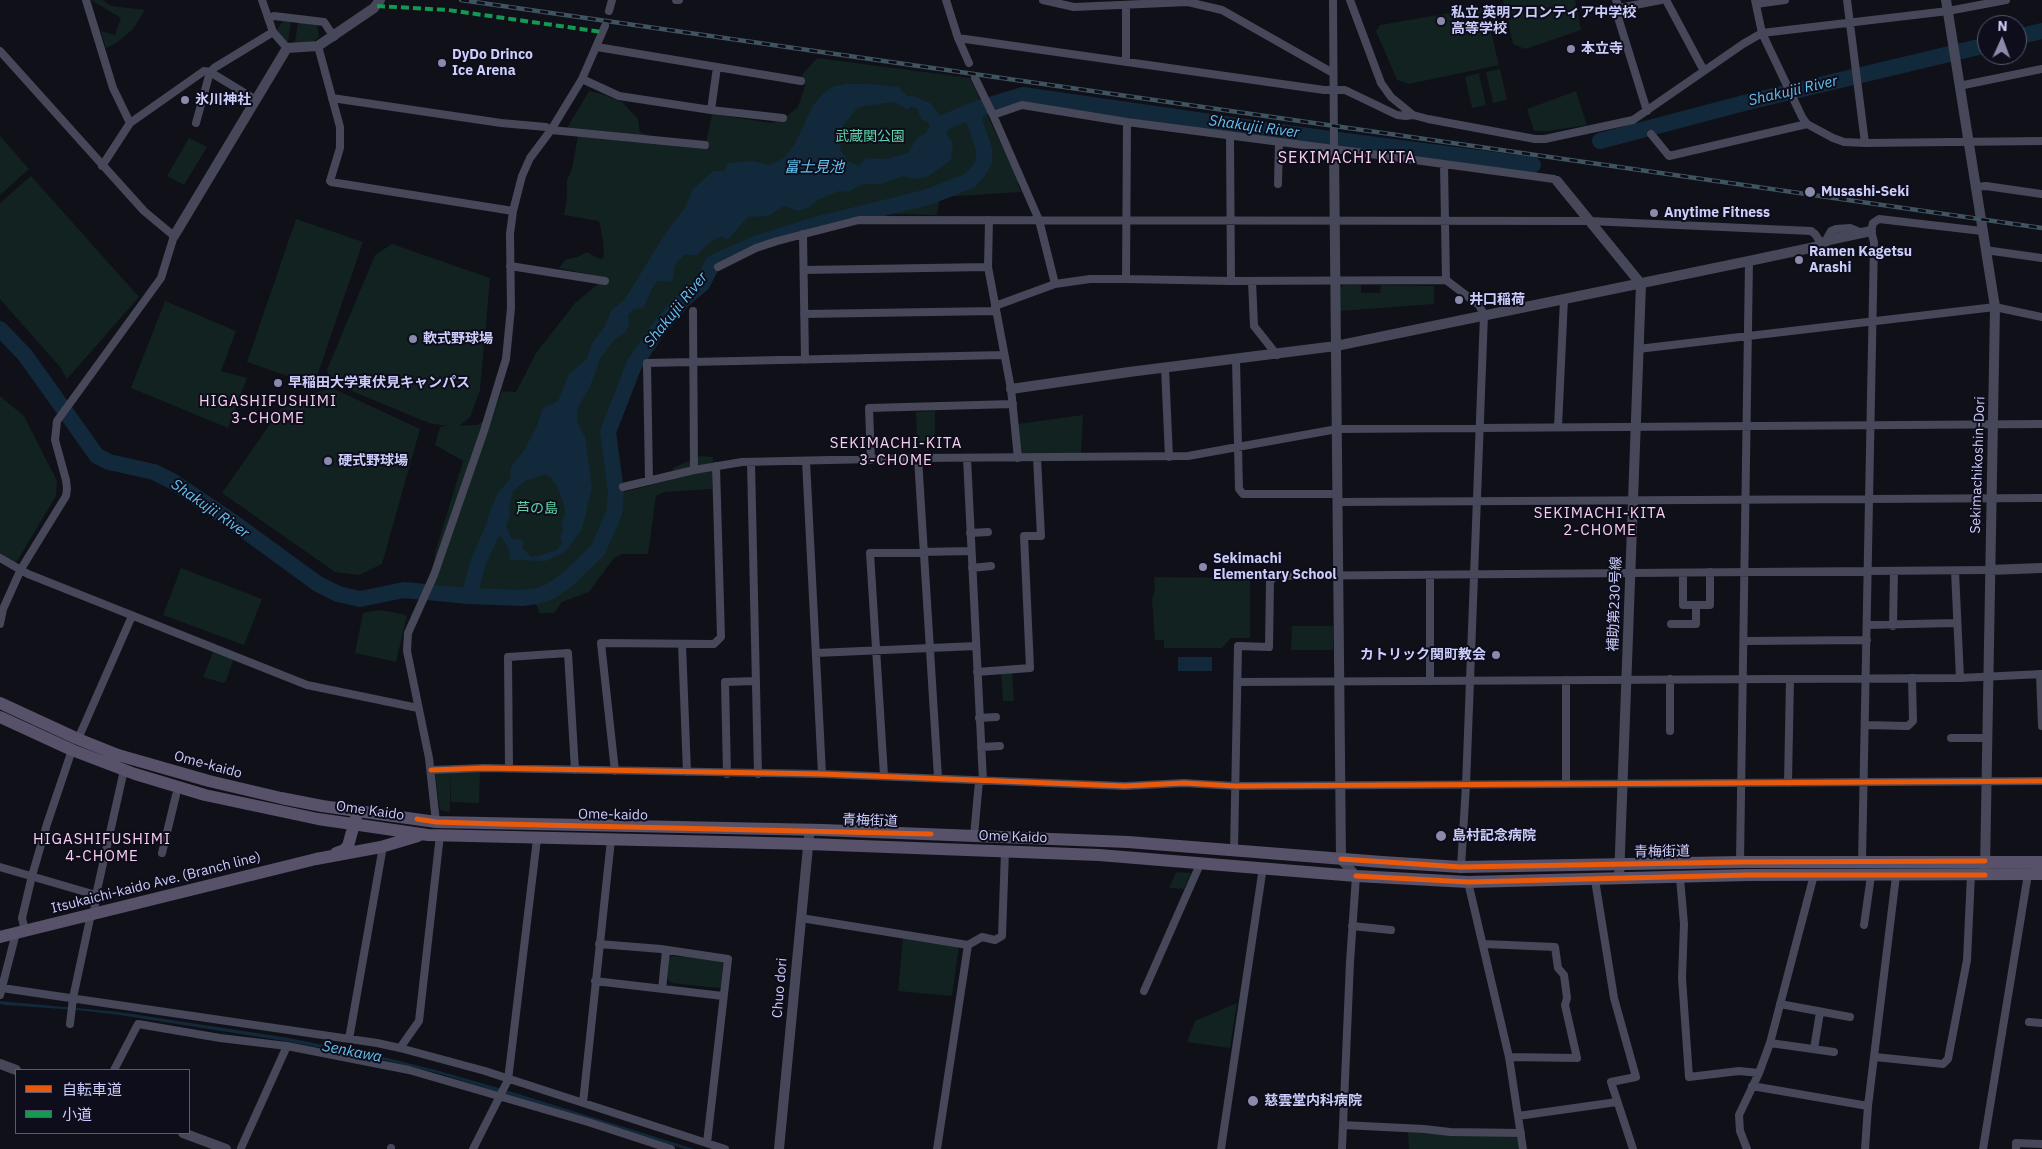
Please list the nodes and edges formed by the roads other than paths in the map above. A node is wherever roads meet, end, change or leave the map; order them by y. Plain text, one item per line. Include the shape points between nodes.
1 (86, 0) edge
2 (262, 0) edge
3 (380, 0) edge
4 (612, 0) edge
5 (946, 0) edge
6 (1044, 0) edge
7 (1332, 0) edge
8 (1350, 0) edge
9 (1660, 0) edge
10 (1666, 0) edge
11 (1785, 0) edge
12 (1847, 0) edge
13 (1946, 0) edge
14 (2006, 0) edge
15 (1756, 2) edge
16 (1618, 4) edge
17 (1126, 5) junction
18 (609, 11) dead end
19 (1948, 11) junction
20 (268, 18) junction
21 (1850, 24) junction
22 (605, 26) dead end
23 (273, 32) junction
24 (1762, 33) junction
25 (334, 37) junction
26 (958, 38) junction
27 (318, 46) junction
28 (597, 47) junction
29 (287, 48) junction
30 (0, 51) edge
31 (969, 62) dead end
32 (1126, 62) junction
33 (718, 67) junction
34 (2042, 69) edge
35 (1704, 71) junction
36 (210, 72) junction
37 (1333, 73) junction
38 (974, 78) dead end
39 (582, 79) junction
40 (801, 81) dead end
41 (1959, 86) junction
42 (1333, 90) junction
43 (332, 98) junction
44 (256, 100) junction
45 (711, 110) junction
46 (1647, 111) junction
47 (992, 112) junction
48 (1414, 114) junction
49 (783, 118) dead end
50 (130, 122) junction
51 (1127, 122) junction
52 (196, 123) dead end
53 (1807, 124) junction
54 (551, 130) junction
55 (1651, 134) dead end
56 (1230, 136) junction
57 (2042, 141) edge
58 (1279, 142) junction
59 (1968, 142) junction
60 (1865, 143) junction
61 (705, 145) dead end
62 (1334, 147) junction
63 (1444, 164) junction
64 (102, 166) junction
65 (1557, 181) joint
66 (1278, 184) dead end
67 (1975, 187) junction
68 (2042, 194) edge
69 (513, 211) junction
70 (989, 220) junction
71 (1039, 220) junction
72 (1126, 220) junction
73 (1230, 220) junction
74 (1334, 220) junction
75 (1445, 220) junction
76 (1589, 220) junction
77 (1982, 231) junction
78 (1866, 232) junction
79 (804, 234) junction
80 (174, 236) junction
81 (1823, 242) junction
82 (1985, 250) junction
83 (2042, 258) edge
84 (1750, 261) junction
85 (510, 266) junction
86 (988, 267) junction
87 (718, 268) dead end
88 (804, 270) junction
89 (1126, 279) junction
90 (1335, 280) junction
91 (1446, 280) junction
92 (605, 281) dead end
93 (1231, 281) junction
94 (1252, 281) junction
95 (1055, 284) junction
96 (1641, 284) junction
97 (1564, 299) junction
98 (1995, 307) junction
99 (996, 309) junction
100 (693, 312) dead end
101 (804, 314) junction
102 (1484, 315) junction
103 (2042, 316) edge
104 (1872, 322) junction
105 (1749, 337) junction
106 (1336, 346) junction
107 (1638, 349) junction
108 (1004, 355) junction
109 (1277, 355) junction
110 (804, 360) junction
111 (1236, 360) junction
112 (692, 362) junction
113 (1165, 368) junction
114 (1011, 389) junction
115 (1012, 404) junction
116 (2042, 424) edge
117 (1870, 425) junction
118 (1994, 425) junction
119 (1747, 426) junction
120 (1558, 427) junction
121 (1635, 427) junction
122 (1480, 428) junction
123 (1337, 429) junction
124 (1240, 447) junction
125 (918, 458) junction
126 (967, 458) junction
127 (1018, 458) junction
128 (1037, 458) junction
129 (1169, 458) junction
130 (871, 460) junction
131 (806, 461) junction
132 (750, 462) junction
133 (716, 466) junction
134 (694, 470) junction
135 (649, 481) junction
136 (623, 487) dead end
137 (1338, 498) junction
138 (1868, 498) junction
139 (1991, 498) junction
140 (2042, 498) edge
141 (1632, 499) junction
142 (1746, 500) junction
143 (1476, 501) junction
144 (988, 532) dead end
145 (970, 533) junction
146 (971, 551) junction
147 (923, 553) junction
148 (0, 558) edge
149 (991, 566) dead end
150 (972, 568) junction
151 (2042, 568) edge
152 (21, 569) junction
153 (1989, 570) junction
154 (1955, 571) junction
155 (1710, 572) junction
156 (1745, 572) junction
157 (1867, 572) junction
158 (1894, 572) junction
159 (1683, 573) junction
160 (1629, 574) junction
161 (1430, 575) junction
162 (1473, 575) junction
163 (1338, 576) junction
164 (1696, 605) junction
165 (132, 616) junction
166 (0, 624) edge
167 (1671, 624) dead end
168 (1956, 624) junction
169 (1867, 625) junction
170 (1894, 626) junction
171 (1867, 640) junction
172 (1744, 641) junction
173 (682, 644) junction
174 (976, 646) junction
175 (930, 648) junction
176 (877, 651) junction
177 (816, 653) junction
178 (977, 672) junction
179 (2041, 674) edge
180 (1866, 678) junction
181 (1912, 678) junction
182 (1960, 678) junction
183 (1987, 678) junction
184 (1627, 679) junction
185 (1670, 679) junction
186 (1743, 679) junction
187 (1790, 679) junction
188 (1566, 680) junction
189 (756, 681) junction
190 (1430, 681) junction
191 (1469, 681) junction
192 (1237, 682) junction
193 (1339, 682) junction
194 (0, 703) edge
195 (418, 708) junction
196 (0, 717) edge
197 (996, 717) dead end
198 (979, 718) junction
199 (1865, 725) junction
200 (2042, 726) edge
201 (1670, 731) dead end
202 (1951, 738) dead end
203 (1986, 738) junction
204 (75, 744) junction
205 (1000, 746) dead end
206 (981, 747) junction
207 (509, 769) junction
208 (124, 770) junction
209 (431, 770) junction
210 (575, 770) junction
211 (615, 771) junction
212 (687, 772) junction
213 (726, 774) junction
214 (758, 774) junction
215 (822, 774) junction
216 (884, 775) junction
217 (938, 778) junction
218 (981, 781) junction
219 (2042, 781) edge
220 (1864, 782) junction
221 (1986, 782) junction
222 (1741, 783) junction
223 (1788, 783) junction
224 (1566, 784) junction
225 (1622, 784) junction
226 (1466, 785) junction
227 (1235, 786) junction
228 (1340, 786) junction
229 (176, 795) dead end
230 (356, 811) junction
231 (436, 822) junction
232 (354, 825) junction
233 (809, 830) junction
234 (840, 831) junction
235 (434, 835) junction
236 (974, 836) junction
237 (537, 839) junction
238 (611, 840) junction
239 (808, 844) junction
240 (840, 845) junction
241 (381, 847) junction
242 (1005, 851) junction
243 (1234, 851) junction
244 (162, 853) dead end
245 (319, 858) junction
246 (1341, 859) junction
247 (1201, 862) junction
248 (1740, 862) junction
249 (1862, 862) junction
250 (2042, 862) edge
251 (1619, 864) junction
252 (0, 867) edge
253 (1263, 867) junction
254 (1461, 867) junction
255 (1985, 868) junction
256 (2028, 874) junction
257 (2042, 874) edge
258 (1814, 875) junction
259 (1971, 875) junction
260 (32, 876) junction
261 (1356, 876) junction
262 (1871, 876) junction
263 (1896, 876) junction
264 (1680, 878) junction
265 (1619, 879) junction
266 (1595, 880) junction
267 (1468, 882) junction
268 (96, 895) junction
269 (92, 914) junction
270 (801, 918) junction
271 (1864, 925) dead end
272 (1352, 926) junction
273 (1391, 930) dead end
274 (21, 932) junction
275 (0, 937) edge
276 (599, 944) junction
277 (968, 944) junction
278 (1484, 944) junction
279 (666, 951) junction
280 (595, 981) junction
281 (662, 989) junction
282 (1144, 991) dead end
283 (1, 992) edge
284 (723, 996) junction
285 (73, 998) junction
286 (1780, 1004) junction
287 (1820, 1012) junction
288 (1850, 1017) dead end
289 (2028, 1022) dead end
290 (2042, 1023) edge
291 (70, 1024) dead end
292 (349, 1039) junction
293 (1770, 1043) junction
294 (287, 1046) junction
295 (400, 1048) junction
296 (1814, 1049) junction
297 (1834, 1052) dead end
298 (1509, 1056) junction
299 (1875, 1057) junction
300 (0, 1064) edge
301 (115, 1069) edge
302 (15, 1070) edge
303 (1759, 1073) junction
304 (508, 1080) junction
305 (1752, 1086) junction
306 (502, 1093) junction
307 (1617, 1102) junction
308 (583, 1103) junction
309 (1868, 1106) junction
310 (1518, 1116) junction
311 (1343, 1125) junction
312 (1521, 1133) junction
313 (186, 1134) edge
314 (707, 1143) junction
315 (2042, 1144) edge
316 (241, 1148) edge
317 (226, 1149) edge
318 (473, 1149) edge
319 (671, 1149) edge
320 (726, 1149) edge
321 (779, 1149) edge
322 (937, 1149) edge
323 (1222, 1149) edge
324 (1342, 1149) edge
325 (1523, 1149) edge
326 (1633, 1149) edge
327 (1747, 1149) edge
328 (1865, 1149) edge
329 (1982, 1149) edge
330 (2016, 1149) edge

1 - 50 street via 113,88
2 - 20 street
3 - 25 street
4 - 18 street
5 - 26 street
6 - 17 street via 1074,7
7 - 37 street
8 - 48 street via 1381,83 1391,97
9 - 16 street
10 - 35 street
11 - 15 street
12 - 21 street
13 - 19 street, Sekimachikoshin-Dori
14 - 19 street
15 - 24 street
16 - 46 street via 1617,14
17 - 32 street
17 - 37 street via 1188,2 1222,10
19 - 21 street
19 - 41 street, Sekimachikoshin-Dori
20 - 23 street
20 - 25 street via 324,22
21 - 24 street
21 - 60 street
22 - 28 street
23 - 29 street
23 - 36 street
24 - 35 street
24 - 53 street
25 - 27 street
26 - 31 street
26 - 32 street
27 - 29 street
27 - 43 street
28 - 33 street
28 - 39 street
29 - 44 street
30 - 64 street
32 - 42 street
33 - 40 street
33 - 45 street
34 - 41 street
35 - 46 street
36 - 44 street
36 - 50 street via 204,71
36 - 52 street
37 - 42 street
38 - 47 street
39 - 45 street via 619,96
39 - 54 street
41 - 59 street, Sekimachikoshin-Dori
42 - 48 street via 1352,92 1397,115
42 - 62 street
43 - 54 street
43 - 69 street via 340,127 340,148 331,182
44 - 80 street
45 - 49 street
46 - 48 street via 1633,120 1545,139 1437,121
47 - 51 street via 1022,105
47 - 71 street
50 - 64 street
51 - 56 street
51 - 72 street
53 - 55 street via 1669,156
53 - 60 street via 1844,142
54 - 61 street
54 - 69 street via 526,166
56 - 58 street
56 - 73 street
57 - 59 street
58 - 62 street
58 - 66 street
59 - 60 street
59 - 67 street, Sekimachikoshin-Dori
62 - 63 street
62 - 74 street
63 - 65 street
63 - 75 street
64 - 80 street via 144,211
65 - 76 street
67 - 68 street
67 - 77 street, Sekimachikoshin-Dori
69 - 85 street
70 - 71 street
70 - 79 street via 859,220
70 - 86 street
71 - 72 street
71 - 95 street
72 - 73 street
72 - 89 street
73 - 74 street
73 - 93 street
74 - 75 street
74 - 90 street
75 - 76 street
75 - 91 street
76 - 81 street via 1811,232
76 - 96 street
77 - 78 street via 1879,219
77 - 82 street, Sekimachikoshin-Dori
78 - 81 street
78 - 104 street via 1874,242
79 - 87 street via 756,248
79 - 88 street
80 - 152 street via 161,278 57,421 55,440 66,480 66,496
81 - 84 street via 1815,247
82 - 83 street
82 - 98 street, Sekimachikoshin-Dori
84 - 96 street
84 - 105 street
85 - 92 street
85 - 195 street via 511,308 506,359 434,575 414,616 407,641
86 - 88 street
86 - 99 street
88 - 101 street
89 - 93 street
89 - 95 street via 1090,279
90 - 91 street
90 - 94 street
90 - 106 street
91 - 102 street via 1479,305
93 - 94 street
94 - 109 street via 1254,326
95 - 99 street
96 - 97 street
96 - 107 street, 補助第230号線
97 - 102 street
97 - 120 street
98 - 103 street
98 - 104 street
98 - 118 street, Sekimachikoshin-Dori
99 - 101 street
99 - 108 street
100 - 112 street
101 - 110 street
102 - 106 street
102 - 122 street
104 - 105 street
104 - 117 street
105 - 107 street
105 - 119 street
106 - 109 street
106 - 123 street
107 - 121 street, 補助第230号線
108 - 110 street
108 - 114 street
109 - 111 street
110 - 112 street
111 - 113 street
111 - 124 street
112 - 134 street
112 - 135 street via 647,362
113 - 114 street
113 - 129 street
114 - 115 street
115 - 127 street
115 - 130 street via 869,408
116 - 118 street
117 - 118 street
117 - 119 street
117 - 138 street
118 - 139 street, Sekimachikoshin-Dori
119 - 121 street
119 - 142 street
120 - 121 street
120 - 122 street
121 - 141 street, 補助第230号線
122 - 123 street
122 - 143 street
123 - 124 street
123 - 137 street
124 - 129 street
124 - 137 street via 1239,489 1243,494
125 - 126 street
125 - 130 street
125 - 147 street
126 - 127 street
126 - 145 street
127 - 128 street
128 - 129 street
128 - 178 street via 1041,536 1024,536 1030,668
130 - 131 street
131 - 132 street
131 - 177 street
132 - 133 street
132 - 189 street
133 - 134 street
133 - 173 street via 721,637 714,644
134 - 135 street
135 - 136 street
137 - 143 street
137 - 163 street
138 - 139 street
138 - 142 street
138 - 157 street
139 - 140 street
139 - 153 street, Sekimachikoshin-Dori
141 - 142 street
141 - 143 street
141 - 160 street, 補助第230号線
142 - 156 street
143 - 162 street
144 - 145 street
145 - 146 street
146 - 147 street
146 - 150 street
147 - 175 street
147 - 176 street via 870,553
148 - 152 street
149 - 150 street
150 - 174 street
151 - 153 street
152 - 165 street
152 - 166 street via 3,609
153 - 154 street
153 - 183 street, Sekimachikoshin-Dori
154 - 158 street
154 - 168 street
155 - 156 street
155 - 159 street
155 - 164 street via 1710,605
156 - 157 street
156 - 172 street
157 - 158 street
157 - 169 street
158 - 170 street
159 - 160 street
159 - 164 street via 1683,605
160 - 162 street
160 - 184 street, 補助第230号線
161 - 162 street
161 - 163 street
161 - 190 street
162 - 191 street
163 - 192 street via 1274,576 1270,582 1269,648 1238,646
163 - 193 street
164 - 167 street via 1696,624
165 - 195 street via 307,685
165 - 204 street
168 - 170 street
168 - 182 street
169 - 170 street
169 - 171 street
171 - 172 street
171 - 180 street
172 - 186 street
173 - 211 street via 601,643
173 - 212 street
174 - 175 street
174 - 178 street
175 - 176 street
175 - 217 street
176 - 177 street
176 - 216 street
177 - 215 street
178 - 198 street
179 - 183 street
179 - 200 street
180 - 181 street
180 - 187 street
180 - 199 street
181 - 182 street
181 - 199 street via 1913,721 1908,726
182 - 183 street
183 - 203 street, Sekimachikoshin-Dori
184 - 185 street
184 - 188 street
184 - 225 street, 補助第230号線
185 - 186 street
185 - 201 street
186 - 187 street
186 - 222 street
187 - 223 street
188 - 191 street
188 - 224 street
189 - 213 street via 725,682
189 - 214 street
190 - 191 street
190 - 193 street
191 - 226 street
192 - 193 street
192 - 227 street
193 - 228 street
194 - 204 main road, Ome-kaido
195 - 209 street
196 - 204 main road, Ome Kaido
197 - 198 street
198 - 206 street
199 - 220 street
202 - 203 street
203 - 221 street, Sekimachikoshin-Dori
204 - 208 main road, Ome Kaido
204 - 230 main road, Ome-kaido via 209,781
204 - 260 street
205 - 206 street
206 - 218 street
207 - 209 street
207 - 210 street
207 - 210 street via 508,657 568,654
208 - 232 main road, Ome Kaido via 240,804
208 - 268 street
209 - 231 street
210 - 211 street
211 - 212 street
212 - 213 street
213 - 214 street
214 - 215 street
215 - 216 street
216 - 217 street
217 - 218 street
218 - 227 street
218 - 236 street
219 - 221 street
220 - 221 street
220 - 223 street
220 - 249 street
221 - 255 street, Sekimachikoshin-Dori
222 - 223 street
222 - 225 street
222 - 248 street
224 - 225 street
224 - 226 street
225 - 251 street, 補助第230号線
226 - 228 street
226 - 254 street
227 - 228 street
227 - 243 street
228 - 246 street
229 - 244 street
230 - 231 main road, Ome-kaido
230 - 232 main road, Itsukaichi-kaido Ave. (Branch line)
231 - 233 main road, Ome-kaido
232 - 235 main road, Ome Kaido
232 - 245 main road, Itsukaichi-kaido Ave. (Branch line) via 344,850
233 - 234 main road, 青梅街道
233 - 239 street, Chuo dori
234 - 236 main road, 青梅街道
234 - 240 main road
235 - 237 main road, Ome Kaido
235 - 241 main road, Itsukaichi-kaido Ave. (Branch line)
235 - 295 street via 419,1021
236 - 243 main road, 青梅街道 via 1128,842
237 - 238 main road, Ome Kaido
237 - 304 street
238 - 239 main road, Ome Kaido
238 - 276 street
239 - 240 main road, Ome Kaido
239 - 270 street, Chuo dori
240 - 242 main road, Ome Kaido
241 - 245 main road, Itsukaichi-kaido Ave. (Branch line)
241 - 292 street
242 - 247 main road, Ome Kaido
242 - 277 street via 1002,936 995,940 982,937
243 - 246 main road, 青梅街道
245 - 269 main road, Itsukaichi-kaido Ave. (Branch line)
246 - 254 main road, 青梅街道
246 - 261 street
247 - 253 main road, Ome Kaido
247 - 282 street
248 - 249 main road, 青梅街道
248 - 251 main road, 青梅街道
249 - 255 main road, 青梅街道
250 - 255 main road, Ome Kaido
251 - 254 main road, 青梅街道
251 - 265 street, 補助第230号線
252 - 260 street
253 - 261 main road, Ome Kaido
253 - 323 street
255 - 256 main road, Ome Kaido
255 - 259 main road, Ome Kaido
256 - 257 main road, Ome Kaido
256 - 329 street
258 - 262 main road, Ome Kaido
258 - 264 main road, Ome Kaido
258 - 286 street
259 - 263 main road, Ome Kaido
259 - 299 street via 1967,960 1948,1059 1942,1064
260 - 268 street
260 - 274 street
261 - 267 main road, Ome Kaido
261 - 272 street
262 - 263 main road, Ome Kaido
262 - 271 street
263 - 299 street
264 - 265 main road, Ome Kaido
264 - 303 street via 1684,924 1682,978 1689,1076 1739,1071
265 - 266 main road, Ome Kaido
266 - 267 main road, Ome Kaido
266 - 307 street via 1614,998 1636,1077 1611,1082
267 - 278 street
268 - 269 street
269 - 274 main road, Itsukaichi-kaido Ave. (Branch line)
269 - 285 street
270 - 277 street
270 - 321 street, Chuo dori
272 - 273 street
272 - 311 street
274 - 275 main road, Itsukaichi-kaido Ave. (Branch line)
274 - 283 street
276 - 279 street
276 - 280 street
277 - 322 street
278 - 298 street
278 - 298 street via 1555,947 1558,968 1564,975 1565,1005 1577,1058
279 - 281 street
279 - 284 street via 726,957
280 - 281 street
280 - 308 street
281 - 284 street
283 - 285 street
284 - 314 street
285 - 291 street
285 - 292 street
286 - 287 street
286 - 293 street
287 - 288 street
287 - 296 street
289 - 290 street
292 - 295 street
293 - 296 street
293 - 303 street
294 - 301 street via 138,1024
294 - 306 street
294 - 316 street
295 - 304 street
296 - 297 street
298 - 310 street
299 - 309 street
300 - 302 street
303 - 305 street
304 - 306 street
304 - 308 street
305 - 309 street
305 - 327 street via 1739,1115
306 - 318 street
306 - 319 street
307 - 310 street
307 - 326 street
308 - 314 street
309 - 328 street
310 - 312 street
311 - 312 street
311 - 324 street
312 - 325 street
313 - 317 street
314 - 320 street
315 - 330 street via 2016,1143

